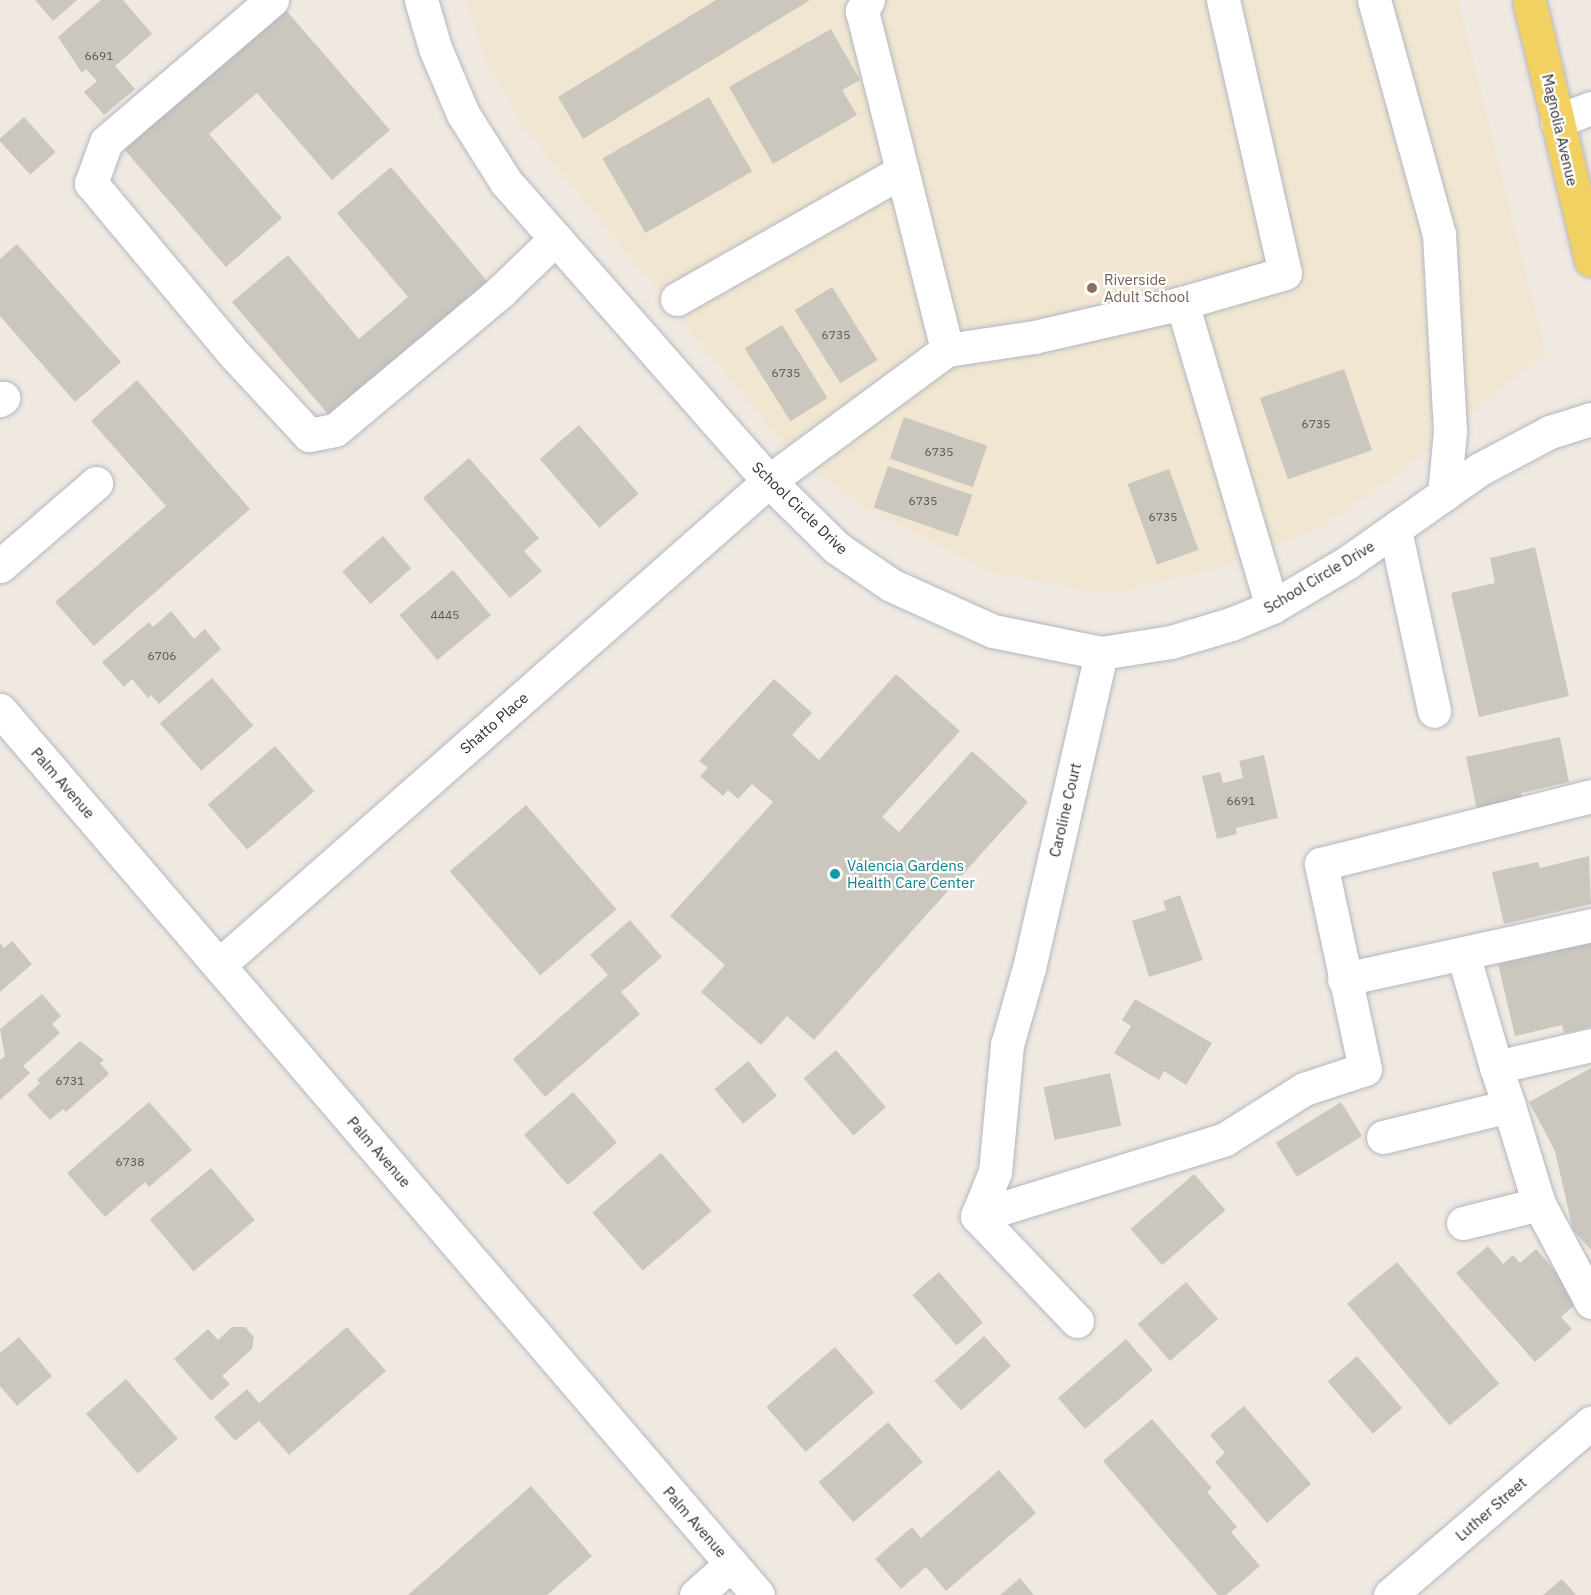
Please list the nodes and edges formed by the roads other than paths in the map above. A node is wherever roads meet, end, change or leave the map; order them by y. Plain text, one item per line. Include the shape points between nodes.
1 (272, 0) edge
2 (421, 0) edge
3 (868, 0) edge
4 (1223, 0) edge
5 (1374, 0) edge
6 (1529, 0) edge
7 (1591, 108) edge
8 (1557, 121) junction
9 (902, 171) junction
10 (556, 238) junction
11 (1591, 260) edge
12 (677, 299) dead end
13 (1182, 303) junction
14 (947, 351) junction
15 (1591, 419) edge
16 (769, 481) junction
17 (96, 483) dead end
18 (1444, 495) junction
19 (1395, 530) junction
20 (0, 566) edge
21 (1272, 608) junction
22 (1101, 652) junction
23 (0, 710) edge
24 (1434, 711) dead end
25 (1591, 796) edge
26 (1591, 926) edge
27 (1463, 954) junction
28 (219, 965) junction
29 (1344, 979) junction
30 (1591, 1045) edge
31 (1496, 1067) junction
32 (1509, 1106) junction
33 (1383, 1137) dead end
34 (1539, 1204) junction
35 (977, 1216) junction
36 (1464, 1223) dead end
37 (1591, 1302) edge
38 (1077, 1321) dead end
39 (1591, 1423) edge
40 (731, 1564) junction
41 (696, 1595) edge
42 (758, 1595) edge
43 (1390, 1595) edge

1 - 10 street via 106,142 91,183 235,355 309,435 335,430 501,291
2 - 10 street, School Circle Drive via 435,48 463,114 506,182
3 - 9 street via 862,11
4 - 13 street via 1284,273
5 - 18 street via 1439,234 1450,431
6 - 8 main road, Magnolia Avenue
7 - 8 street
8 - 11 main road, Magnolia Avenue
9 - 12 street
9 - 14 street
10 - 16 street, School Circle Drive
13 - 14 street via 1034,337
13 - 21 street
14 - 16 street, Shatto Place
15 - 18 street, School Circle Drive via 1521,446
16 - 22 street, School Circle Drive via 837,548 891,585 993,631
16 - 28 street, Shatto Place
17 - 20 street
18 - 19 street, School Circle Drive
19 - 21 street, School Circle Drive
19 - 24 street
21 - 22 street, School Circle Drive via 1171,642
22 - 35 street, Caroline Court via 1029,968 1006,1045 995,1172
23 - 28 street, Palm Avenue
25 - 29 street via 1321,864
26 - 27 street
27 - 29 street
27 - 31 street
28 - 40 street, Palm Avenue
29 - 35 street via 1365,1069 1305,1089 1225,1139
30 - 31 street
31 - 32 street
32 - 33 street
32 - 34 street
34 - 36 street
34 - 37 street
35 - 38 street
39 - 43 street, Luther Street
40 - 41 street
40 - 42 street, Palm Avenue

